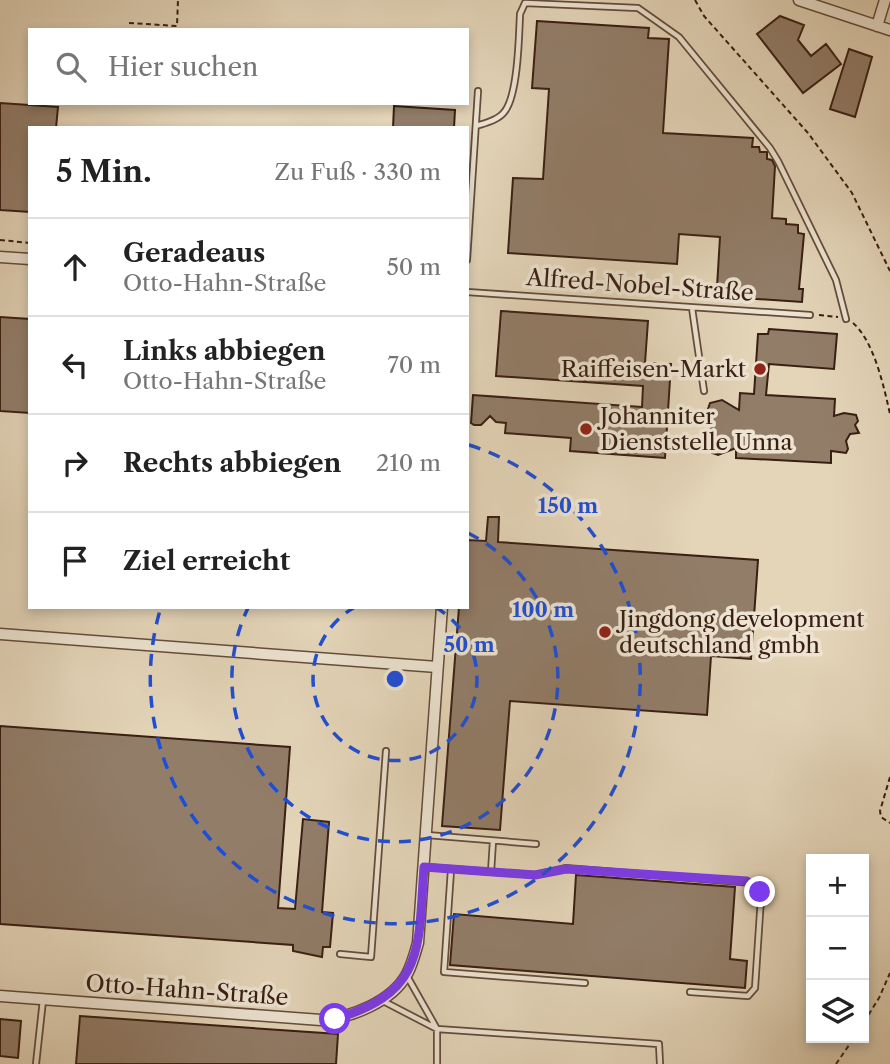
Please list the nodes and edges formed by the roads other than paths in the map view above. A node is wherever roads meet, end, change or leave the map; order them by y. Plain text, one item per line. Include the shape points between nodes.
1 (799, 0) edge
2 (885, 0) edge
3 (877, 26) junction
4 (890, 30) edge
5 (478, 91) dead end
6 (476, 126) junction
7 (469, 230) edge
8 (0, 257) edge
9 (28, 259) edge
10 (469, 292) edge
11 (692, 309) junction
12 (810, 315) road end
13 (846, 319) road end
14 (704, 391) dead end
15 (442, 609) edge
16 (0, 634) edge
17 (437, 667) junction
18 (386, 751) dead end
19 (426, 835) junction
20 (493, 841) junction
21 (536, 844) dead end
22 (424, 867) junction
23 (451, 870) junction
24 (491, 872) junction
25 (340, 954) dead end
26 (407, 975) junction
27 (584, 983) dead end
28 (690, 992) dead end
29 (0, 996) edge
30 (43, 999) junction
31 (381, 1000) junction
32 (437, 1029) junction
33 (36, 1064) edge
34 (437, 1064) edge
35 (660, 1064) edge

1 - 3 street
2 - 3 street
3 - 4 street
5 - 6 lane
6 - 7 lane
6 - 13 lane via 506,111 525,3 638,8 679,37 770,148 836,280
8 - 9 street
10 - 11 lane, Alfred-Nobel-Straße
11 - 12 lane, Alfred-Nobel-Straße
11 - 14 lane
15 - 17 street, Otto-Hahn-Straße
16 - 17 street
17 - 19 street, Otto-Hahn-Straße
18 - 25 lane via 372,957
19 - 20 lane
19 - 22 street, Otto-Hahn-Straße
20 - 21 lane
20 - 24 lane
22 - 23 lane
22 - 26 street, Otto-Hahn-Straße via 418,943
23 - 24 lane
23 - 27 lane via 444,972
24 - 28 lane via 535,875 566,869 752,883 760,892 761,912 755,988 748,996
26 - 31 street, Otto-Hahn-Straße
26 - 32 lane
29 - 30 street, Otto-Hahn-Straße
30 - 31 street, Otto-Hahn-Straße via 321,1020 352,1014
30 - 33 lane
31 - 32 lane
32 - 34 lane
32 - 35 lane via 659,1044

